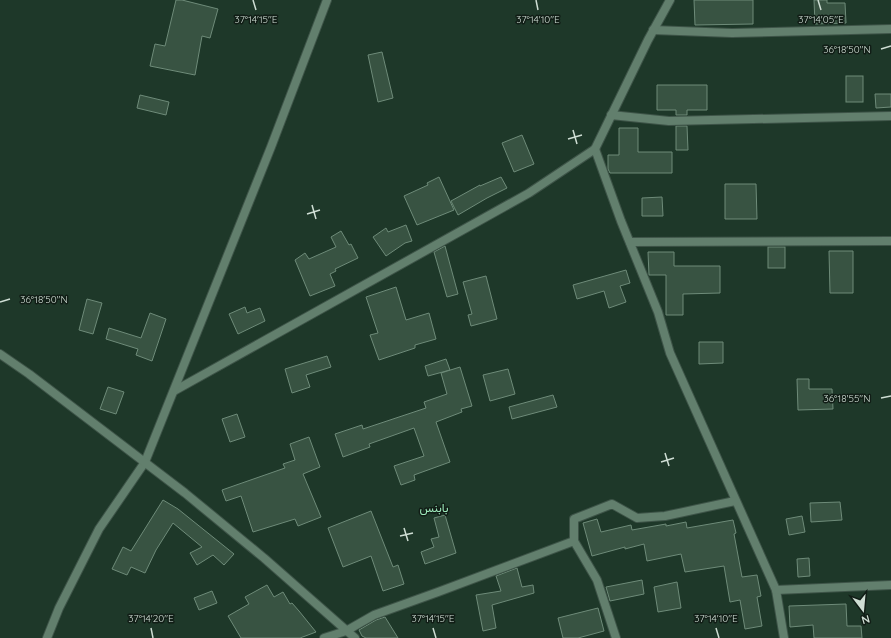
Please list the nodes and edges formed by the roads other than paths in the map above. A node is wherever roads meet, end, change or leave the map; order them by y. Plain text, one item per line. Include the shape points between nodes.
1 (327, 0) edge
2 (670, 0) edge
3 (891, 29) edge
4 (653, 30) junction
5 (611, 115) junction
6 (891, 116) edge
7 (595, 149) junction
8 (891, 241) edge
9 (630, 242) junction
10 (0, 354) edge
11 (174, 391) junction
12 (145, 462) junction
13 (735, 501) junction
14 (574, 540) junction
15 (891, 585) edge
16 (776, 590) junction
17 (345, 634) edge
18 (47, 638) edge
19 (324, 638) edge
20 (355, 638) edge
21 (616, 638) edge
22 (784, 638) edge

1 - 11 street
2 - 4 street
3 - 4 street via 732,33
4 - 5 street
5 - 6 street via 669,121
5 - 7 street
7 - 9 street
7 - 11 street via 529,193
8 - 9 street
9 - 13 street via 658,312 670,353
10 - 12 street
11 - 12 street
12 - 17 street via 264,558
12 - 18 street via 99,529 59,608
13 - 14 street via 665,516 637,518 612,504 574,519
13 - 16 street
14 - 17 street via 374,615
14 - 21 street via 597,580
15 - 16 street
16 - 22 street
17 - 19 street
17 - 20 street

